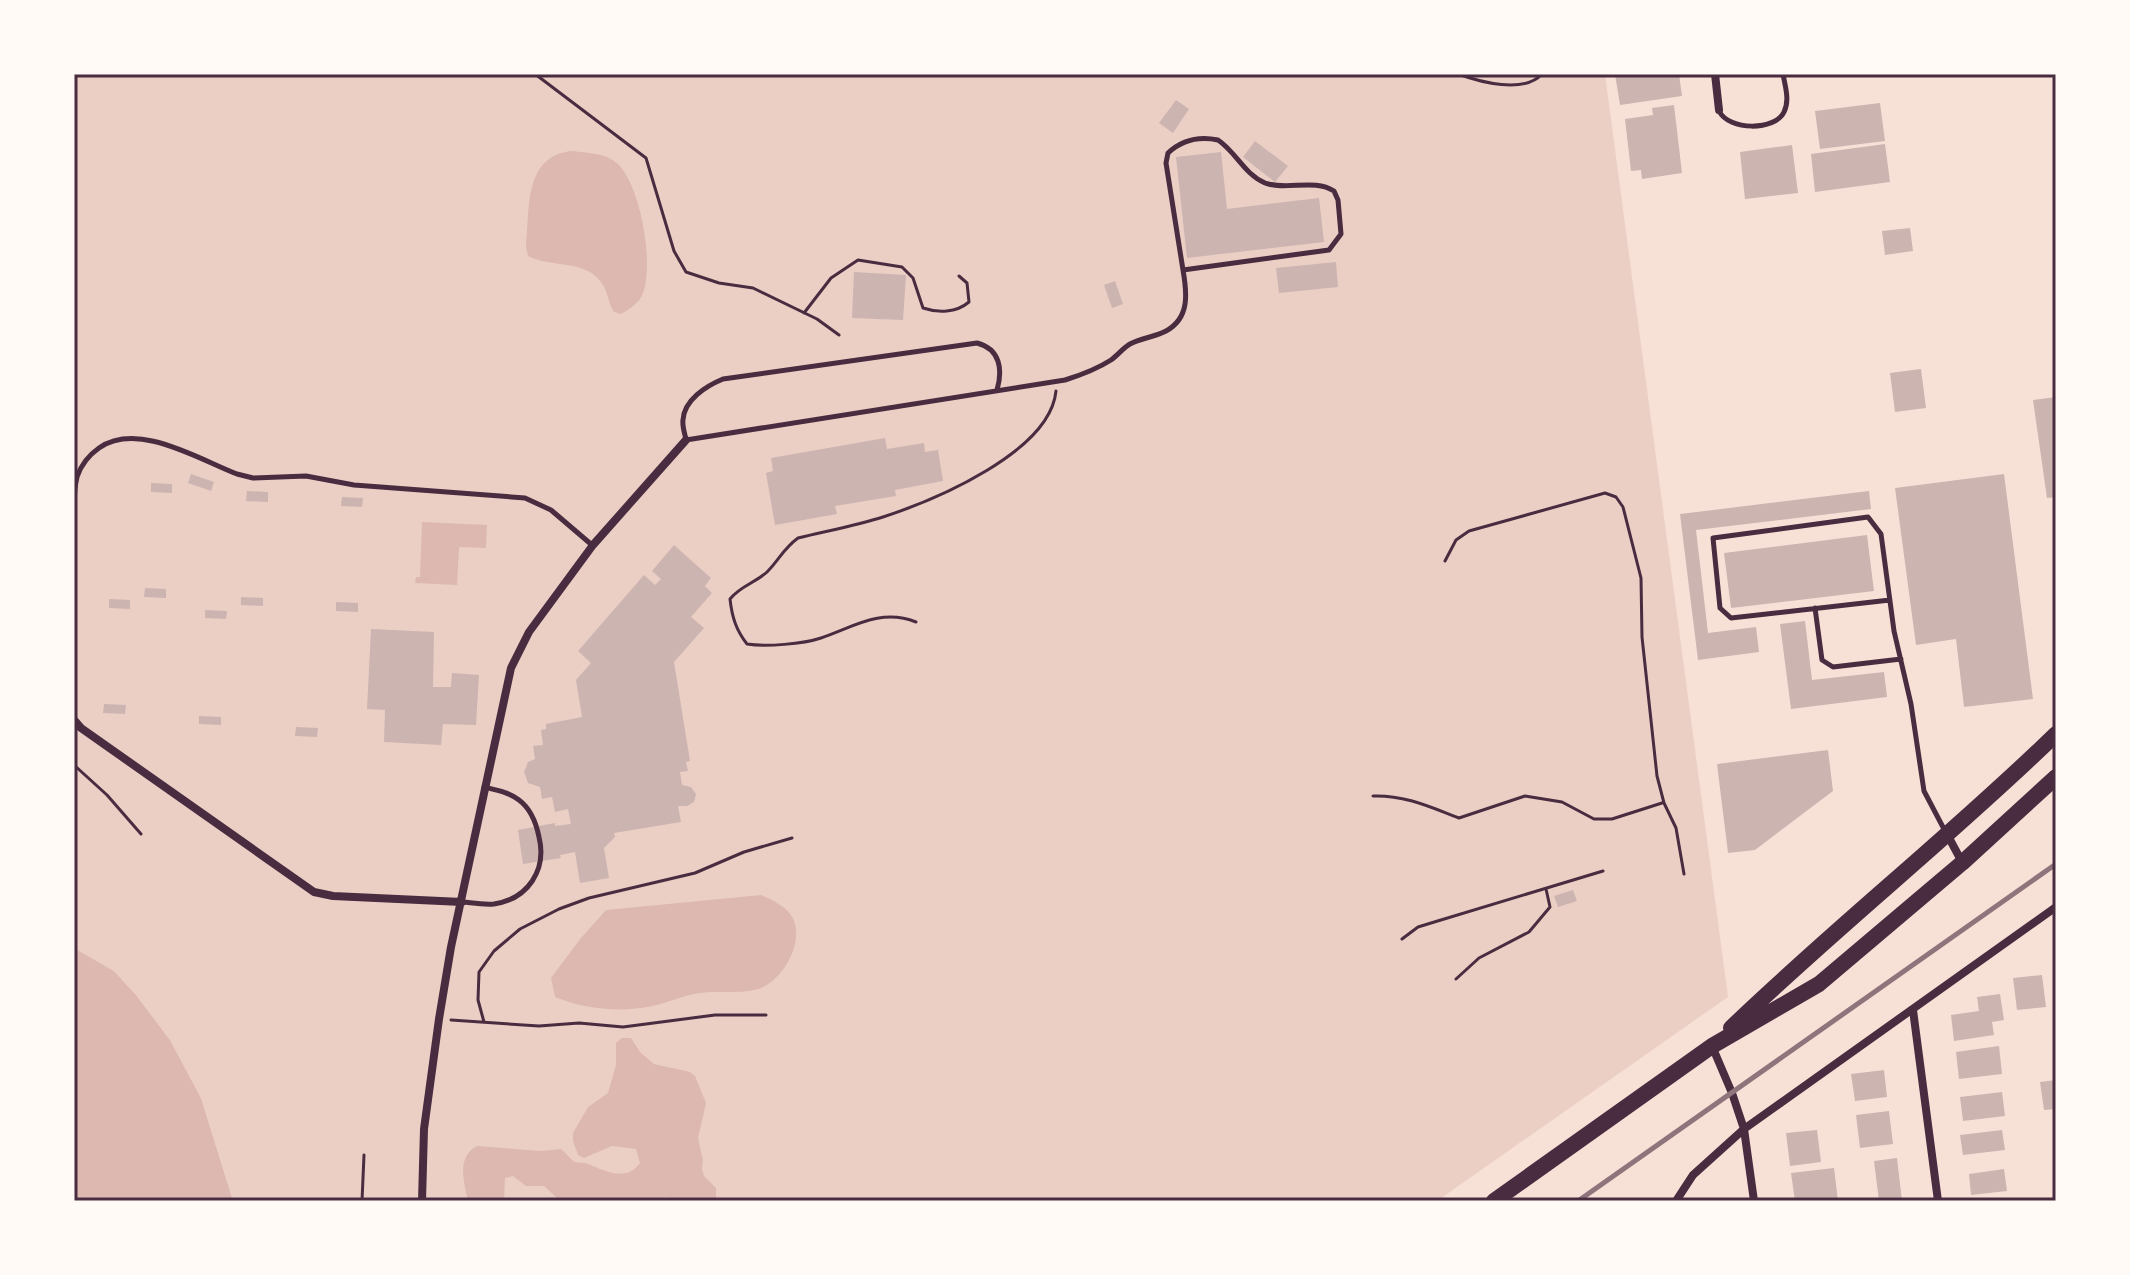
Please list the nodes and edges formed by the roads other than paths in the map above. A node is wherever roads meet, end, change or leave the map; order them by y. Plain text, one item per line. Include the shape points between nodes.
1 (1715, 74) edge
2 (1783, 74) edge
3 (1719, 110) joint
4 (1183, 270) junction
5 (997, 390) junction
6 (686, 440) junction
7 (593, 545) junction
8 (74, 551) edge
9 (1890, 600) junction
10 (1815, 608) junction
11 (1901, 659) junction
12 (74, 720) edge
13 (2056, 734) edge
14 (2056, 777) edge
15 (484, 787) junction
16 (1948, 836) junction
17 (1962, 863) junction
18 (462, 902) junction
19 (2056, 907) edge
20 (1913, 1010) junction
21 (1712, 1046) junction
22 (1744, 1129) junction
23 (422, 1201) edge
24 (1494, 1201) edge
25 (1676, 1201) edge
26 (1754, 1201) edge
27 (1938, 1201) edge

1 - 3 street
2 - 3 lane via 1787,97 1776,121 1733,125
4 - 4 lane via 1329,250 1341,234 1334,191 1261,181 1218,140 1182,143 1168,153 1166,163
4 - 5 lane via 1188,296 1183,313 1168,330 1129,345 1082,375
5 - 6 lane
5 - 6 lane via 999,360 987,345 977,343 723,379 689,405 683,420
6 - 7 street
7 - 8 lane via 551,510 525,498 354,485 306,476 253,478 142,438 125,437 109,441 80,468
7 - 15 street via 517,653
9 - 10 lane
9 - 10 lane via 1881,534 1868,517 1713,538 1720,608 1731,618
9 - 11 lane
10 - 11 lane via 1822,660 1833,667
11 - 16 lane via 1924,791
12 - 18 street via 314,892
13 - 16 main road
14 - 17 main road
15 - 18 street
15 - 18 lane via 508,794 529,810 542,864 513,898 488,904
16 - 17 street
16 - 21 main road via 1799,962
17 - 21 main road via 1819,984
18 - 23 street via 424,1129
19 - 20 street
20 - 22 street
20 - 27 street
21 - 22 street
21 - 24 main road
22 - 25 street via 1693,1175
22 - 26 street

